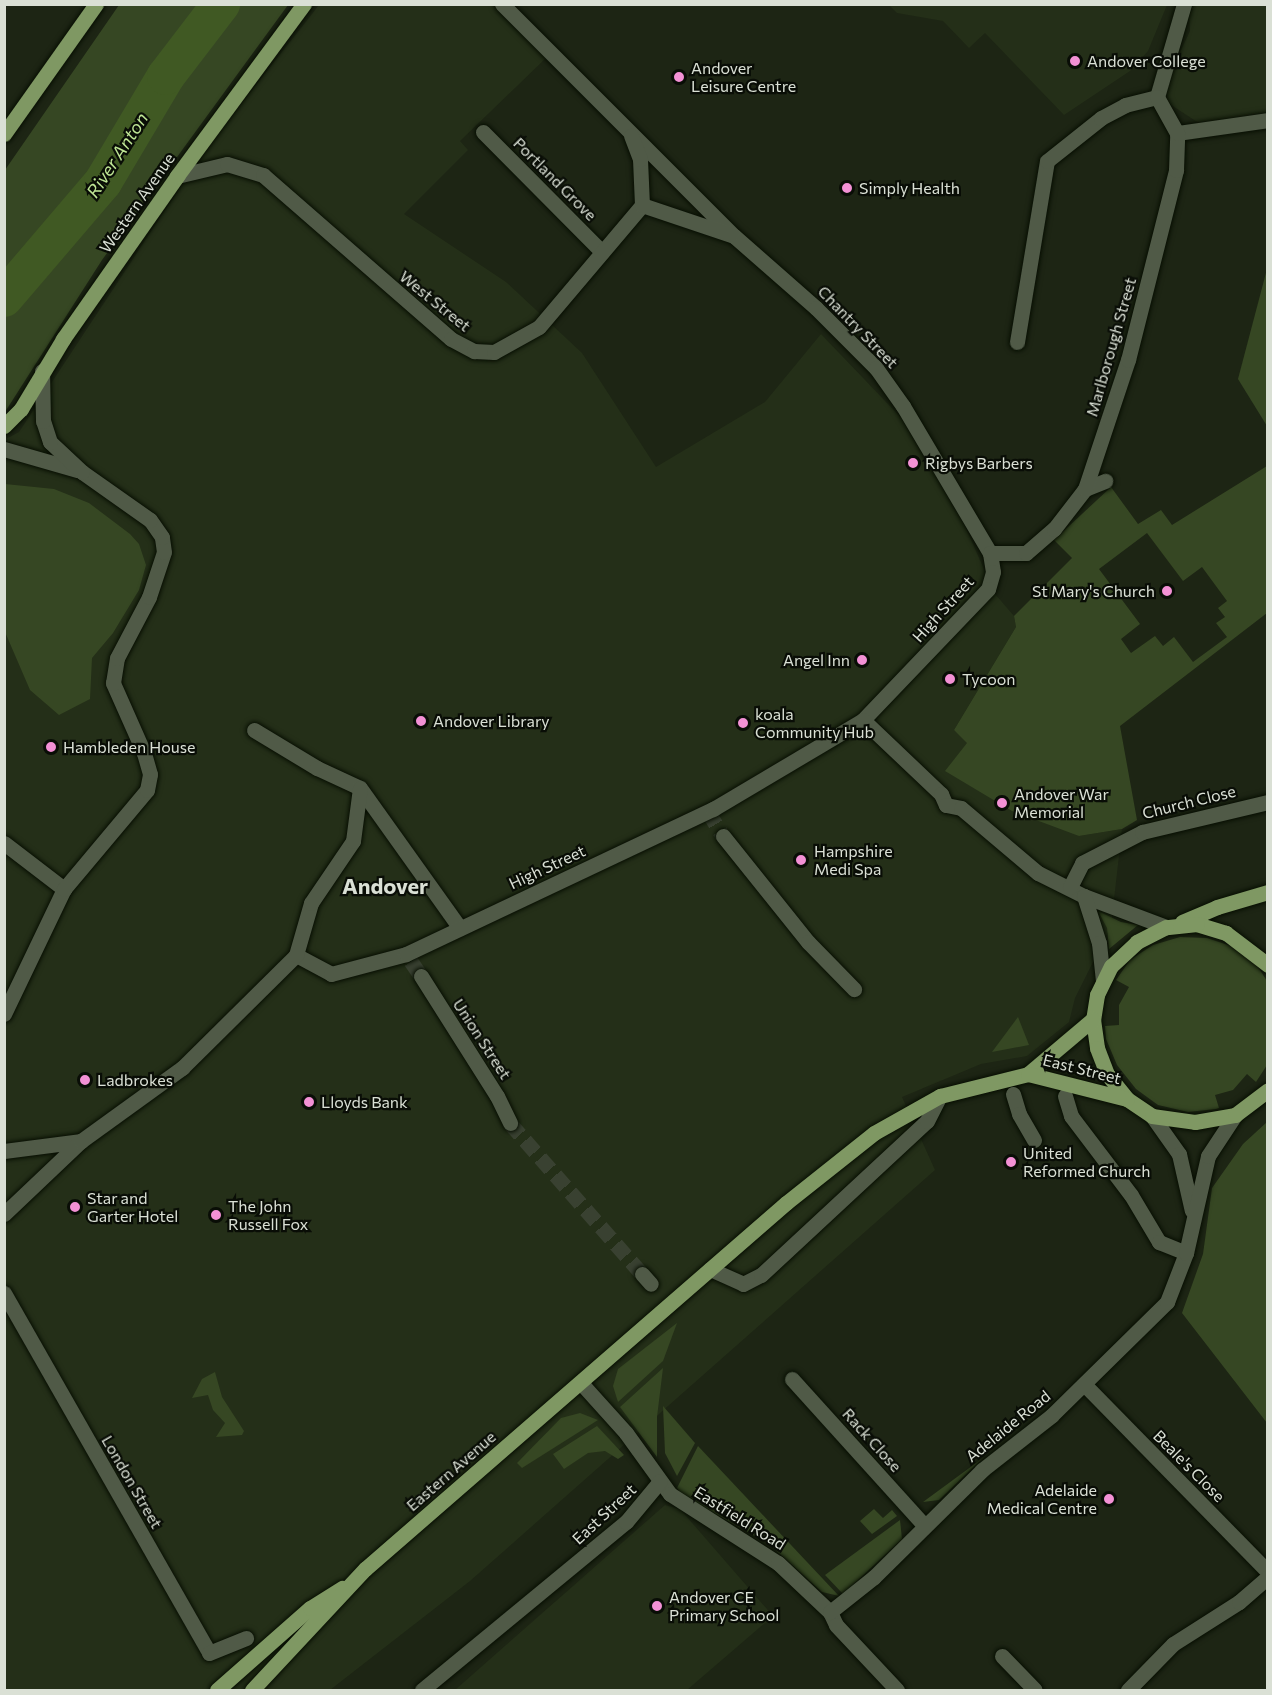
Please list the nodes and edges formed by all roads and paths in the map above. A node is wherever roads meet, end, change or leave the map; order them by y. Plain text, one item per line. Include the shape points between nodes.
1 (96, 4) edge
2 (304, 4) edge
3 (502, 4) edge
4 (1184, 4) edge
5 (1157, 97) junction
6 (1268, 120) edge
7 (627, 128) junction
8 (483, 132) dead end
9 (1178, 133) junction
10 (4, 134) edge
11 (177, 176) junction
12 (642, 205) junction
13 (734, 236) junction
14 (602, 252) junction
15 (1017, 342) dead end
16 (42, 371) junction
17 (4, 426) edge
18 (4, 449) edge
19 (82, 472) junction
20 (1105, 481) dead end
21 (1085, 489) junction
22 (990, 554) junction
23 (863, 720) junction
24 (254, 730) dead end
25 (360, 788) junction
26 (1268, 802) edge
27 (723, 836) tunnel mouth
28 (4, 843) edge
29 (1070, 887) junction
30 (64, 889) junction
31 (1268, 892) edge
32 (1084, 896) junction
33 (1173, 925) junction
34 (460, 928) junction
35 (296, 956) junction
36 (1268, 965) edge
37 (421, 976) tunnel mouth
38 (1102, 981) junction
39 (854, 989) dead end
40 (4, 1014) edge
41 (1093, 1019) junction
42 (1028, 1074) junction
43 (1267, 1091) edge
44 (1013, 1094) dead end
45 (940, 1096) junction
46 (1065, 1096) dead end
47 (1127, 1099) junction
48 (1235, 1115) junction
49 (1152, 1116) junction
50 (510, 1123) tunnel mouth
51 (1034, 1140) dead end
52 (81, 1141) junction
53 (4, 1151) edge
54 (4, 1214) edge
55 (1193, 1214) junction
56 (1186, 1253) junction
57 (710, 1269) junction
58 (4, 1293) edge
59 (792, 1379) dead end
60 (581, 1383) junction
61 (1084, 1384) junction
62 (660, 1481) junction
63 (924, 1525) junction
64 (1268, 1572) edge
65 (1268, 1577) edge
66 (345, 1587) junction
67 (830, 1612) junction
68 (246, 1638) dead end
69 (1002, 1656) dead end
70 (217, 1690) edge
71 (252, 1690) edge
72 (422, 1690) edge
73 (897, 1690) edge
74 (1035, 1690) edge
75 (1128, 1690) edge

1 - 10 main road
2 - 11 main road, Western Avenue
3 - 7 street
4 - 5 street
5 - 9 street
5 - 15 street via 1109,113 1047,161
6 - 9 street
7 - 12 street via 640,159
7 - 13 street, Chantry Street
8 - 14 street, Portland Grove
9 - 21 street, Marlborough Street via 1179,155 1155,258 1128,360
11 - 14 street, West Street via 227,164 263,175 298,202 382,282 451,339 474,351 494,352 533,331
11 - 16 main road, Western Avenue
12 - 13 street, Chantry Street
12 - 14 street, West Street
13 - 22 street, Chantry Street via 876,368 903,406
16 - 17 main road, Western Avenue via 21,409
16 - 19 street via 44,428 57,450
18 - 19 street
19 - 30 street via 150,520 162,537 164,552 149,597 117,658 113,683 144,753 150,783 145,796
20 - 21 street
21 - 22 street, Marlborough Street via 1054,529 1026,553
22 - 23 street, High Street via 993,572 988,589
23 - 29 street via 941,794 946,805 960,808 1038,873
23 - 34 street, High Street via 713,809
24 - 25 street via 317,768
25 - 34 street
25 - 35 street via 353,842 311,903
26 - 29 street, Church Close via 1142,832 1082,863
27 - 39 street via 808,942
28 - 30 street
29 - 32 street
30 - 40 street
31 - 33 main road
32 - 33 street
32 - 38 street via 1099,943
33 - 36 main road via 1226,933
33 - 38 main road via 1128,948
34 - 35 street, High Street via 409,957 331,974
35 - 52 street via 182,1068
37 - 50 street, Union Street
38 - 41 main road
41 - 42 main road, East Street
41 - 47 main road via 1102,1062
42 - 45 main road, East Street
42 - 47 main road, East Street
43 - 48 main road
44 - 51 street
45 - 57 main road, East Street via 874,1133
45 - 57 street via 927,1121 761,1275 743,1284
46 - 56 street via 1071,1116 1131,1195 1159,1242
47 - 49 main road
48 - 49 main road via 1195,1122
48 - 55 street, Adelaide Road via 1208,1156
49 - 55 street, Adelaide Road via 1179,1154
52 - 53 street
52 - 54 street
55 - 56 street, Adelaide Road
56 - 61 street, Adelaide Road via 1167,1302
57 - 60 main road, East Street
58 - 68 street, London Street via 209,1653
59 - 63 street, Rack Close
60 - 62 street, East Street via 626,1433
60 - 66 main road, Eastern Avenue
61 - 63 street, Adelaide Road
61 - 64 street, Beale's Close
62 - 67 street, Eastfield Road via 682,1504 778,1563
62 - 72 street, East Street via 626,1522
63 - 67 street, Adelaide Road via 874,1577
65 - 75 street via 1232,1607 1173,1644
66 - 70 main road, Eastern Avenue via 310,1608
66 - 71 main road, Eastern Avenue
67 - 73 street, Eastfield Road via 836,1625
69 - 74 street

